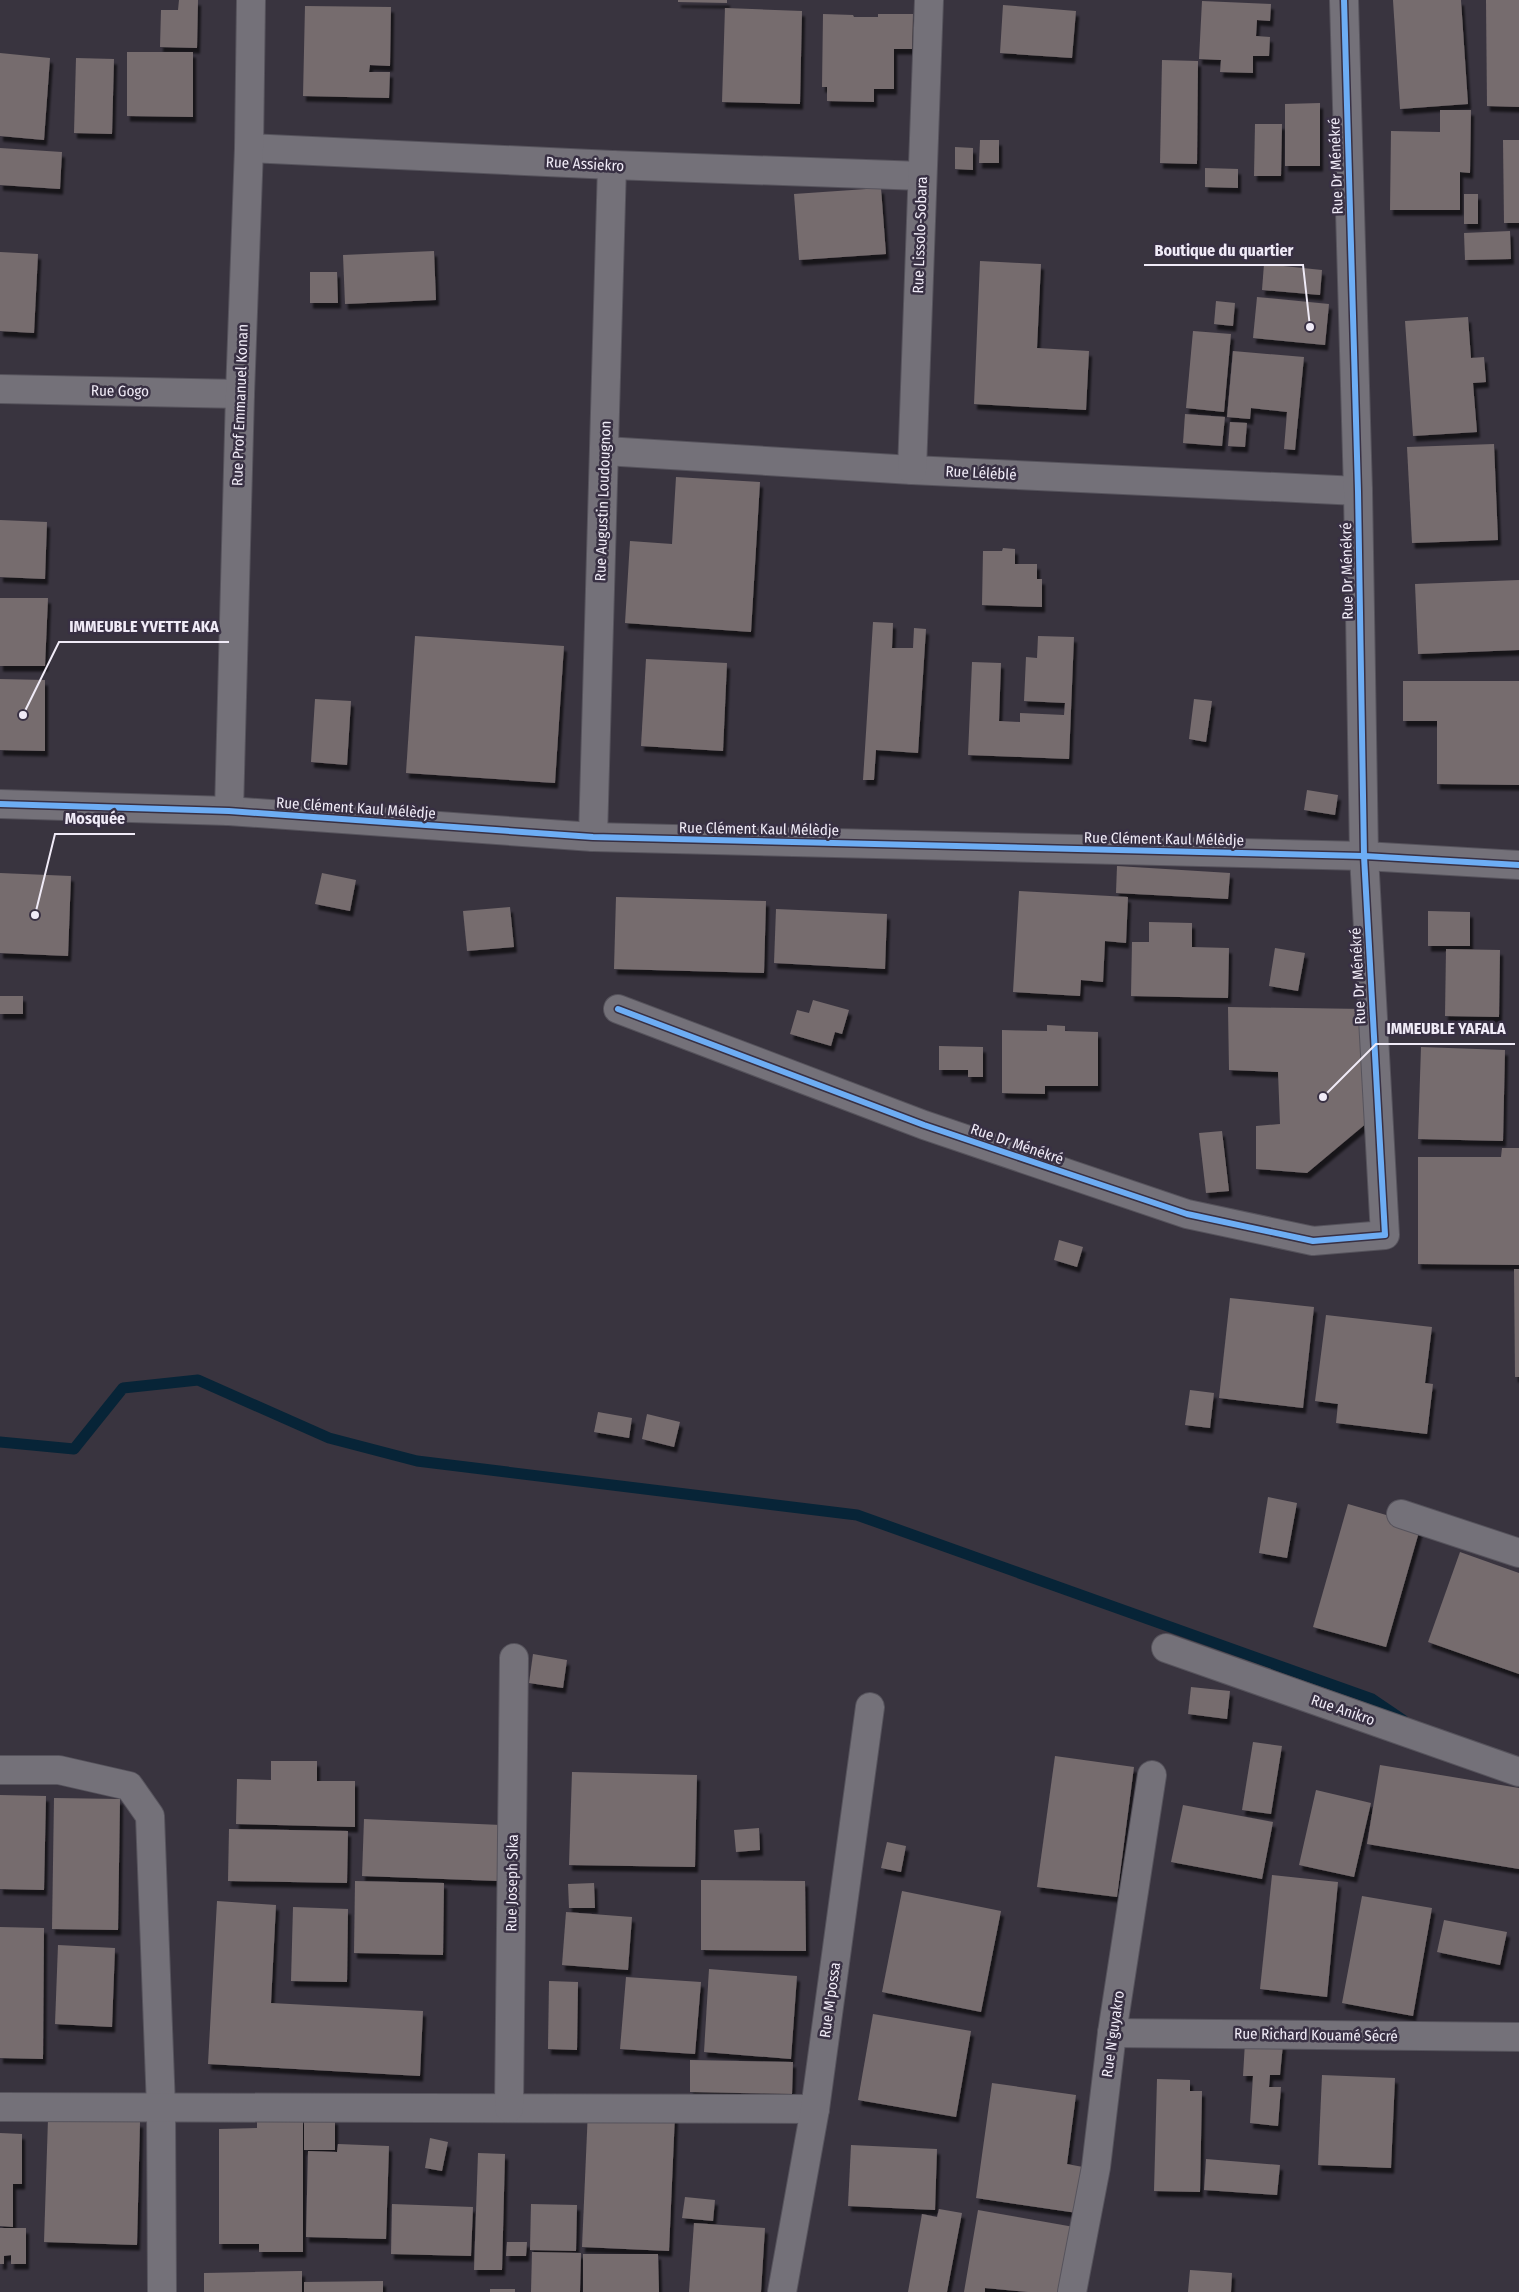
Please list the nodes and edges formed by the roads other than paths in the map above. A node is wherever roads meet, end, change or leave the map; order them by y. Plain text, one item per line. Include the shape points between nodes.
1 (251, 0) edge
2 (929, 0) edge
3 (1344, 0) edge
4 (249, 148) junction
5 (612, 165) junction
6 (922, 176) junction
7 (0, 389) edge
8 (240, 394) junction
9 (605, 451) junction
10 (912, 470) junction
11 (1358, 491) junction
12 (0, 804) edge
13 (229, 811) junction
14 (592, 837) junction
15 (1364, 856) junction
16 (1519, 864) edge
17 (618, 1009) dead end
18 (1401, 1514) dead end
19 (1519, 1553) edge
20 (1166, 1648) dead end
21 (514, 1658) dead end
22 (870, 1706) dead end
23 (0, 1770) edge
24 (1519, 1772) edge
25 (1152, 1775) dead end
26 (1112, 2033) junction
27 (1519, 2037) edge
28 (0, 2107) edge
29 (161, 2107) junction
30 (509, 2108) junction
31 (815, 2109) junction
32 (162, 2292) edge
33 (782, 2292) edge
34 (1072, 2292) edge

1 - 4 street, Rue Prof Emmanuel Konan
2 - 6 street, Rue Lissolo-Sobara
3 - 11 street, Rue Dr Ménékré
4 - 5 street, Rue Assiekro
4 - 8 street, Rue Prof Emmanuel Konan
5 - 6 street, Rue Assiekro
5 - 9 street, Rue Augustin Loudougnon
6 - 10 street, Rue Lissolo-Sobara
7 - 8 street, Rue Gogo
8 - 13 street, Rue Prof Emmanuel Konan
9 - 10 street, Rue Léléblé
9 - 14 street, Rue Augustin Loudougnon
10 - 11 street, Rue Léléblé
11 - 15 street, Rue Dr Ménékré
12 - 13 street, Rue Clément Kaul Mélèdje
13 - 14 street, Rue Clément Kaul Mélèdje
14 - 15 street, Rue Clément Kaul Mélèdje
15 - 16 street, Rue Clément Kaul Mélèdje
15 - 17 street, Rue Dr Ménékré via 1385,1235 1313,1241 1187,1214 924,1126
18 - 19 street
20 - 24 street, Rue Anikro
21 - 30 street, Rue Joseph Sika
22 - 31 street, Rue M'possa
23 - 29 street via 59,1770 129,1786 150,1816
25 - 26 street, Rue N'guyakro
26 - 27 street, Rue Richard Kouamé Sécré
26 - 34 street, Rue N'guyakro via 1096,2167
28 - 29 street
29 - 30 street
29 - 32 street
30 - 31 street
31 - 33 street, Rue M'possa

